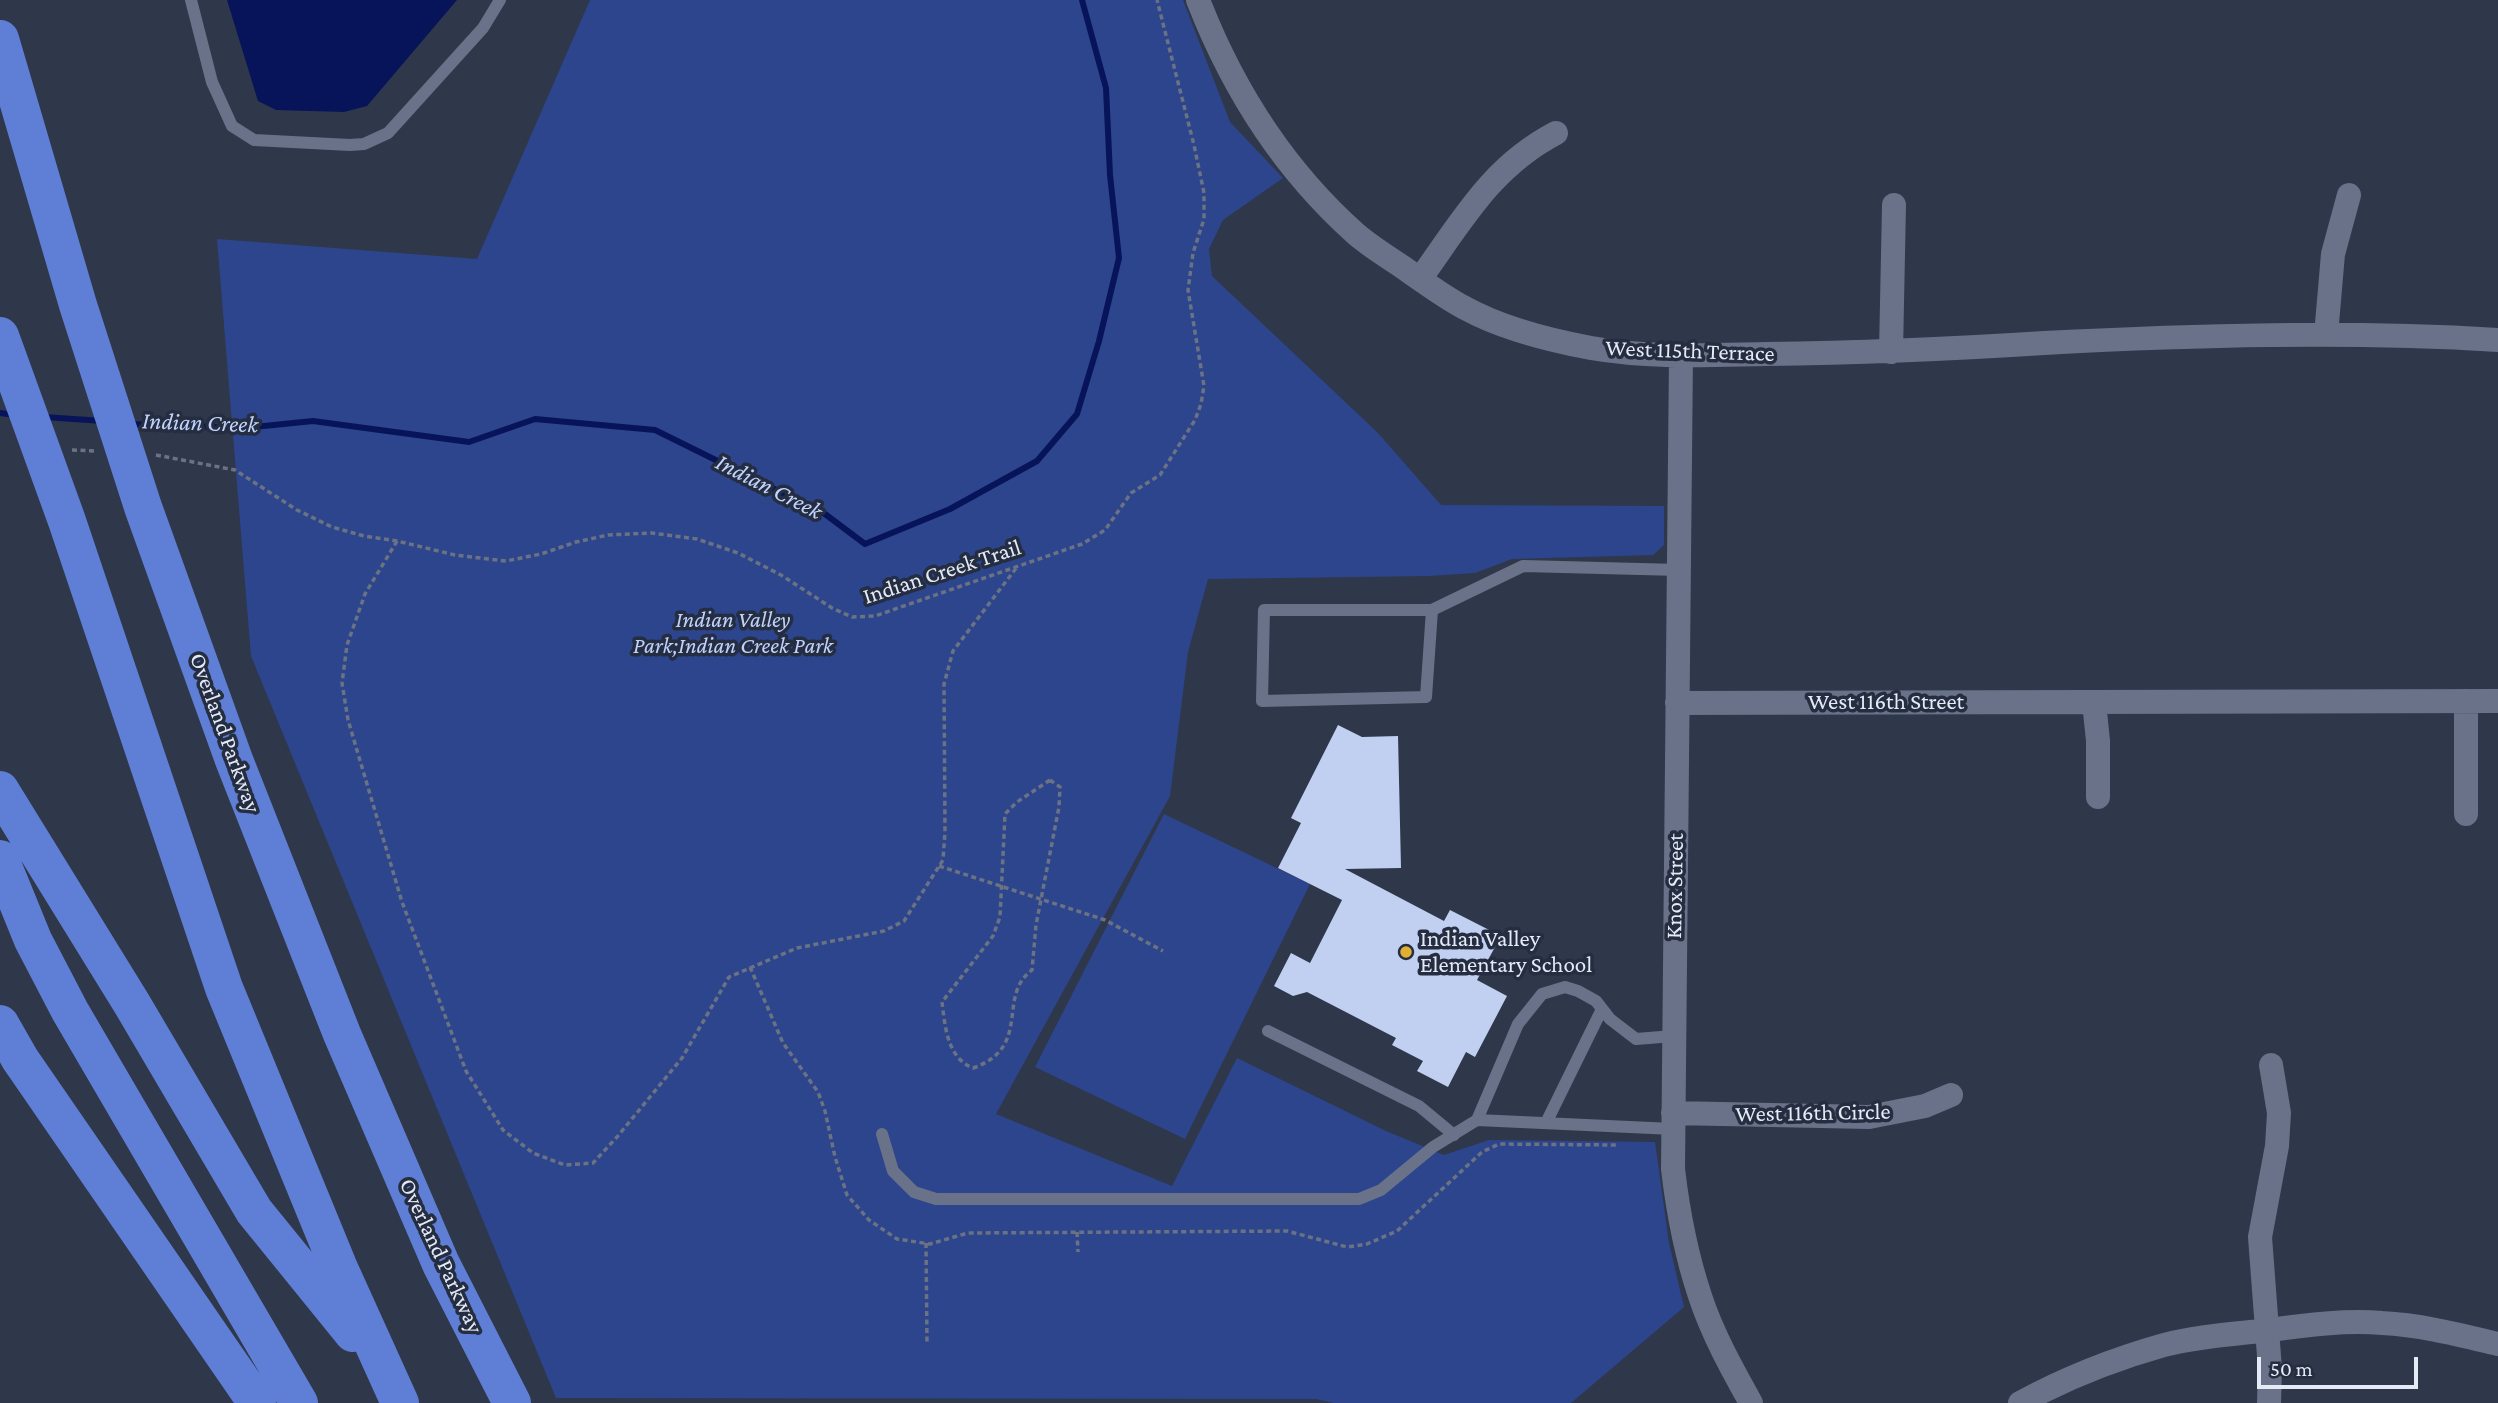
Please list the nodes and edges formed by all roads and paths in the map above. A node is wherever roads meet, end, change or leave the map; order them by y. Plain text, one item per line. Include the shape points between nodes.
1 (191, 0) edge
2 (500, 0) edge
3 (1157, 0) edge
4 (1200, 6) edge
5 (0, 39) edge
6 (1556, 132) dead end
7 (2349, 195) dead end
8 (1894, 205) dead end
9 (1420, 279) junction
10 (2326, 335) junction
11 (0, 336) edge
12 (2498, 340) edge
13 (1891, 352) junction
14 (1681, 355) junction
15 (65, 450) dead end
16 (106, 452) dead end
17 (153, 454) dead end
18 (397, 541) junction
19 (1018, 566) junction
20 (1679, 570) junction
21 (1432, 610) junction
22 (2466, 701) junction
23 (2498, 701) edge
24 (2094, 702) junction
25 (1677, 703) junction
26 (0, 790) edge
27 (2098, 797) dead end
28 (2466, 814) dead end
29 (0, 859) edge
30 (939, 866) junction
31 (1003, 887) junction
32 (1041, 899) junction
33 (1163, 951) dead end
34 (750, 967) junction
35 (1602, 1009) junction
36 (0, 1024) edge
37 (1268, 1031) dead end
38 (1674, 1036) junction
39 (2271, 1065) dead end
40 (1951, 1095) dead end
41 (1478, 1121) junction
42 (1673, 1121) junction
43 (1546, 1123) junction
44 (882, 1134) dead end
45 (1454, 1135) junction
46 (1628, 1145) dead end
47 (1077, 1233) junction
48 (926, 1243) junction
49 (1078, 1252) dead end
50 (2266, 1330) junction
51 (926, 1343) dead end
52 (2498, 1344) edge
53 (392, 1387) edge
54 (257, 1403) edge
55 (299, 1403) edge
56 (512, 1403) edge
57 (1751, 1403) edge
58 (2020, 1403) edge
59 (2269, 1403) edge

1 - 2 lane via 212,82 232,127 254,140 350,145 364,144 388,132 483,28
3 - 19 path, Indian Creek Trail via 1204,193 1204,219 1188,290 1205,386 1201,404 1160,475 1131,493 1105,530 1082,544
4 - 9 street, West 115th Terrace via 1246,104 1282,155 1359,237
5 - 56 highway, Overland Parkway via 143,507 233,760 342,1034 441,1264
6 - 9 street via 1531,145 1492,180
7 - 10 street via 2333,254
8 - 13 street
9 - 14 street, West 115th Terrace via 1497,323 1547,338 1593,348
10 - 12 street, West 115th Terrace
10 - 13 street, West 115th Terrace via 2218,334
11 - 53 highway via 224,988
13 - 14 street, West 115th Terrace
14 - 20 street, Knox Street
15 - 16 path
17 - 18 path, Indian Creek Trail via 230,468 314,520 364,537
18 - 19 path, Indian Creek Trail via 506,561 608,535 652,533 697,539 738,553 852,617 875,616
18 - 34 path via 365,594 347,645 342,683 348,720 402,902 466,1071 503,1130 533,1153 565,1166 593,1163 682,1058 729,977
19 - 30 path via 953,651 943,684 945,832
20 - 21 lane via 1523,566
20 - 25 street, Knox Street
21 - 21 lane via 1264,610 1262,701 1426,697
22 - 23 street, West 116th Street
22 - 24 street, West 116th Street
22 - 28 street
24 - 25 street, West 116th Street
24 - 27 street
25 - 38 street, Knox Street
26 - 53 highway via 254,1211
29 - 55 highway via 33,940 70,1011
30 - 31 path
30 - 34 path via 904,921 884,931 797,948
31 - 32 path
31 - 32 path via 1005,814 1050,780 1060,788 1059,807
31 - 32 path via 993,936 942,1002 947,1040 965,1065 973,1068 995,1057 1006,1043 1016,990 1032,970
32 - 33 path via 1105,920
34 - 48 path via 783,1043 818,1092 847,1195 869,1220 897,1238
35 - 38 lane via 1636,1039
35 - 41 lane via 1565,987 1542,994 1518,1024
35 - 43 lane
36 - 54 highway
37 - 45 lane via 1419,1106
38 - 42 street, Knox Street
39 - 50 street via 2279,1113 2260,1237
40 - 42 street, West 116th Circle via 1924,1106 1869,1116
41 - 43 lane
41 - 45 lane
42 - 43 lane
42 - 57 street, Knox Street via 1676,1195 1684,1241 1700,1298
44 - 45 lane via 893,1171 914,1192 936,1199 1359,1199 1381,1190
46 - 47 path via 1499,1144 1482,1152 1397,1231 1367,1244 1347,1247 1287,1231
47 - 48 path via 968,1233
47 - 49 path
48 - 51 path
50 - 52 street via 2380,1322
50 - 58 street via 2165,1345 2055,1384
50 - 59 street

